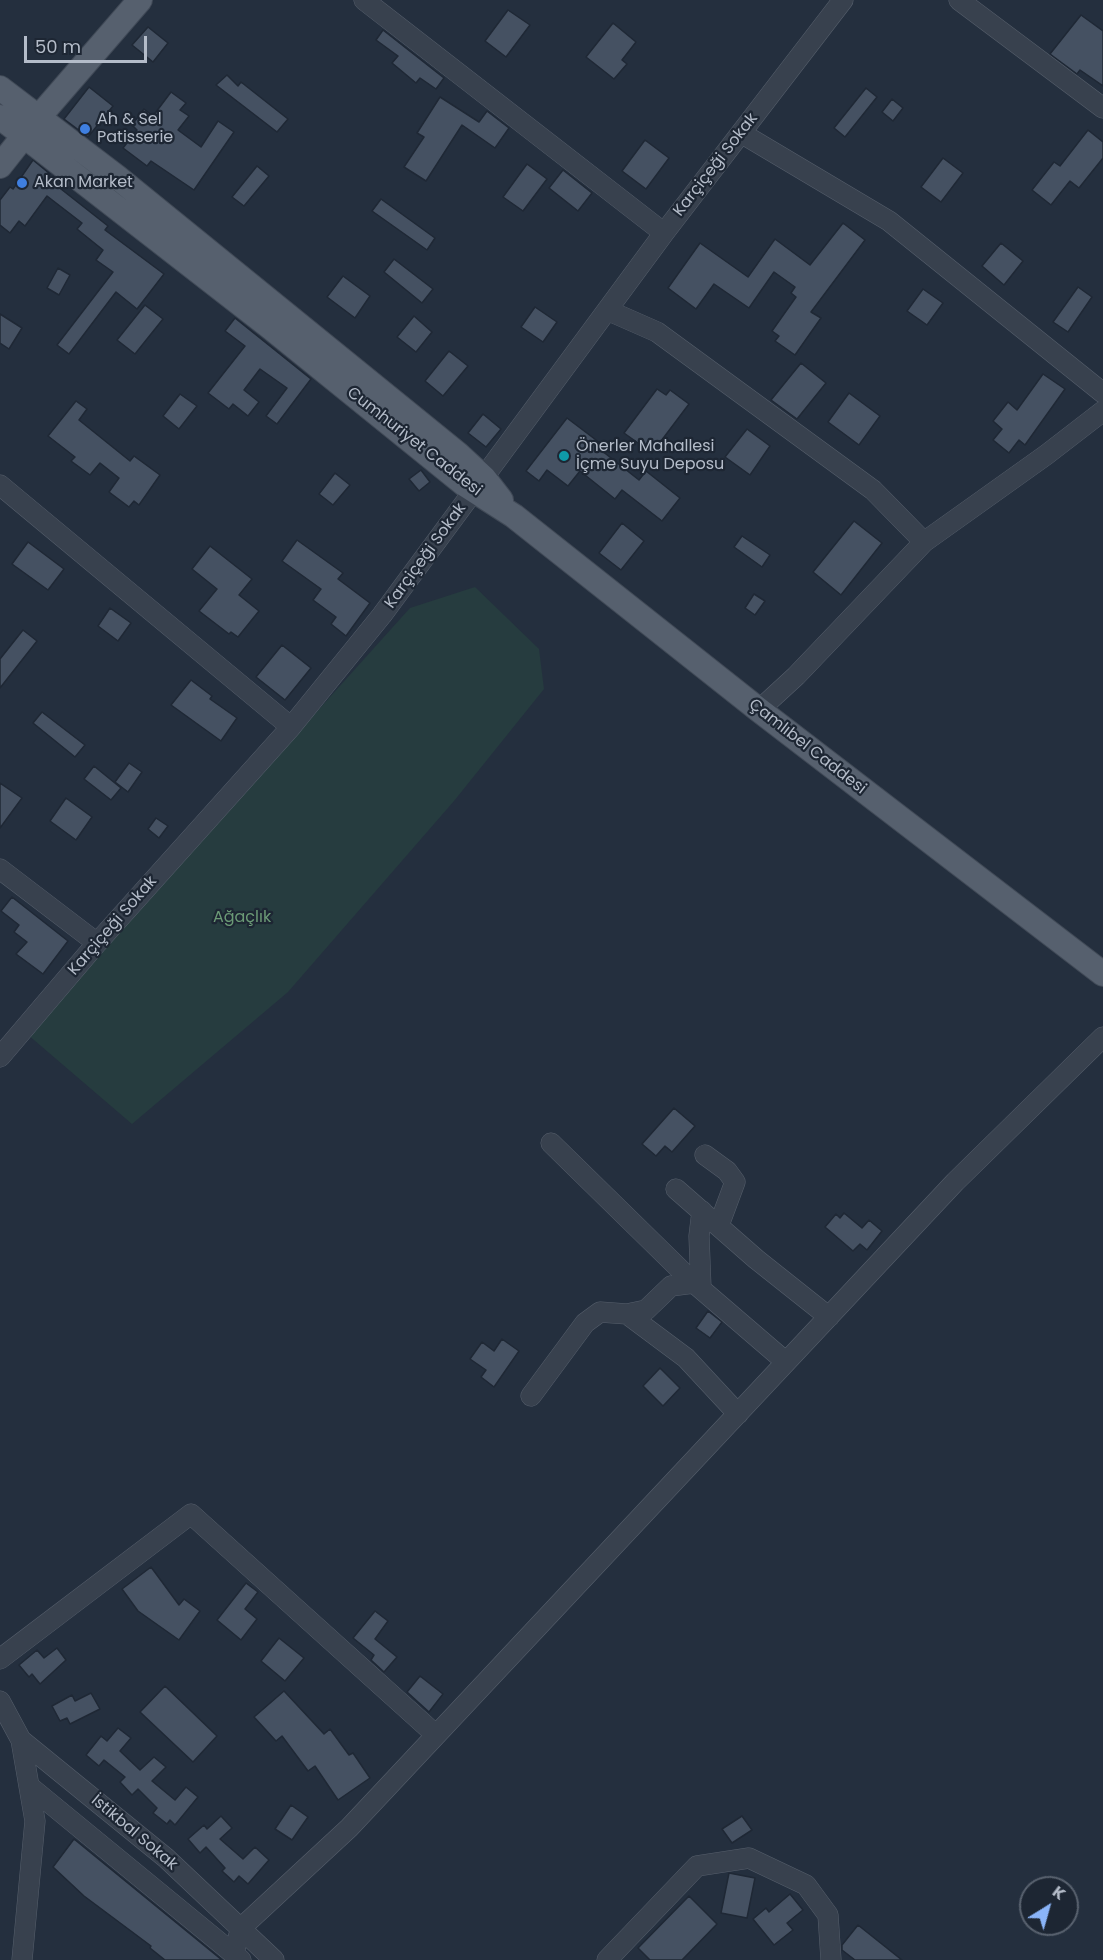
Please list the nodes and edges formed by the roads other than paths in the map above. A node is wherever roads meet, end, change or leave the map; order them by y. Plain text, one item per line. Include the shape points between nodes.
1 (140, 0) edge
2 (364, 0) edge
3 (959, 0) edge
4 (836, 2) edge
5 (0, 88) edge
6 (1103, 108) edge
7 (0, 117) edge
8 (31, 127) junction
9 (741, 133) junction
10 (0, 166) edge
11 (664, 233) junction
12 (608, 310) junction
13 (1103, 393) edge
14 (1103, 411) edge
15 (0, 485) edge
16 (479, 485) junction
17 (514, 516) joint
18 (924, 542) junction
19 (759, 710) junction
20 (291, 728) junction
21 (0, 869) edge
22 (97, 943) junction
23 (1103, 974) edge
24 (1103, 1037) edge
25 (0, 1057) edge
26 (551, 1143) dead end
27 (705, 1155) dead end
28 (676, 1189) dead end
29 (702, 1211) junction
30 (719, 1225) junction
31 (697, 1286) junction
32 (627, 1314) junction
33 (829, 1317) junction
34 (786, 1362) junction
35 (531, 1396) dead end
36 (738, 1414) junction
37 (0, 1659) edge
38 (0, 1701) edge
39 (436, 1736) junction
40 (21, 1740) junction
41 (29, 1786) junction
42 (136, 1834) junction
43 (146, 1881) junction
44 (241, 1928) junction
45 (238, 1956) edge
46 (22, 1960) edge
47 (274, 1960) edge
48 (607, 1960) edge
49 (831, 1960) edge

1 - 8 main road
2 - 11 street
3 - 6 street
4 - 9 street, Karçiçeği Sokak
5 - 8 main road
7 - 8 main road
8 - 10 main road
8 - 16 main road, Cumhuriyet Caddesi
9 - 11 street, Karçiçeği Sokak
9 - 13 street via 889,221
11 - 12 street, Karçiçeği Sokak
12 - 16 street, Karçiçeği Sokak
12 - 18 street via 657,332 695,359 873,490
14 - 18 street
15 - 20 street
16 - 17 main road, Cumhuriyet Caddesi
16 - 20 street, Karçiçeği Sokak
17 - 19 main road, Çamlıbel Caddesi
18 - 19 street
19 - 23 main road, Çamlıbel Caddesi
20 - 22 street, Karçiçeği Sokak
21 - 22 street
22 - 25 street, Karçiçeği Sokak
24 - 33 street via 955,1182
26 - 31 street
27 - 30 street via 735,1182
28 - 29 street
29 - 30 street
29 - 31 street
30 - 33 street
31 - 32 street via 671,1286 646,1310
31 - 34 street
32 - 35 street via 600,1312 585,1323
32 - 36 street via 686,1358
33 - 34 street
34 - 36 street
36 - 39 street
37 - 39 street via 191,1514
38 - 40 street, İstikbal Sokak
39 - 44 street via 349,1828
40 - 41 street
40 - 42 street, İstikbal Sokak
41 - 43 street
41 - 46 street via 35,1821
42 - 43 street
42 - 44 street, İstikbal Sokak
43 - 45 street
44 - 45 street
44 - 47 street, İstikbal Sokak
48 - 49 street via 697,1866 749,1858 806,1885 828,1915

